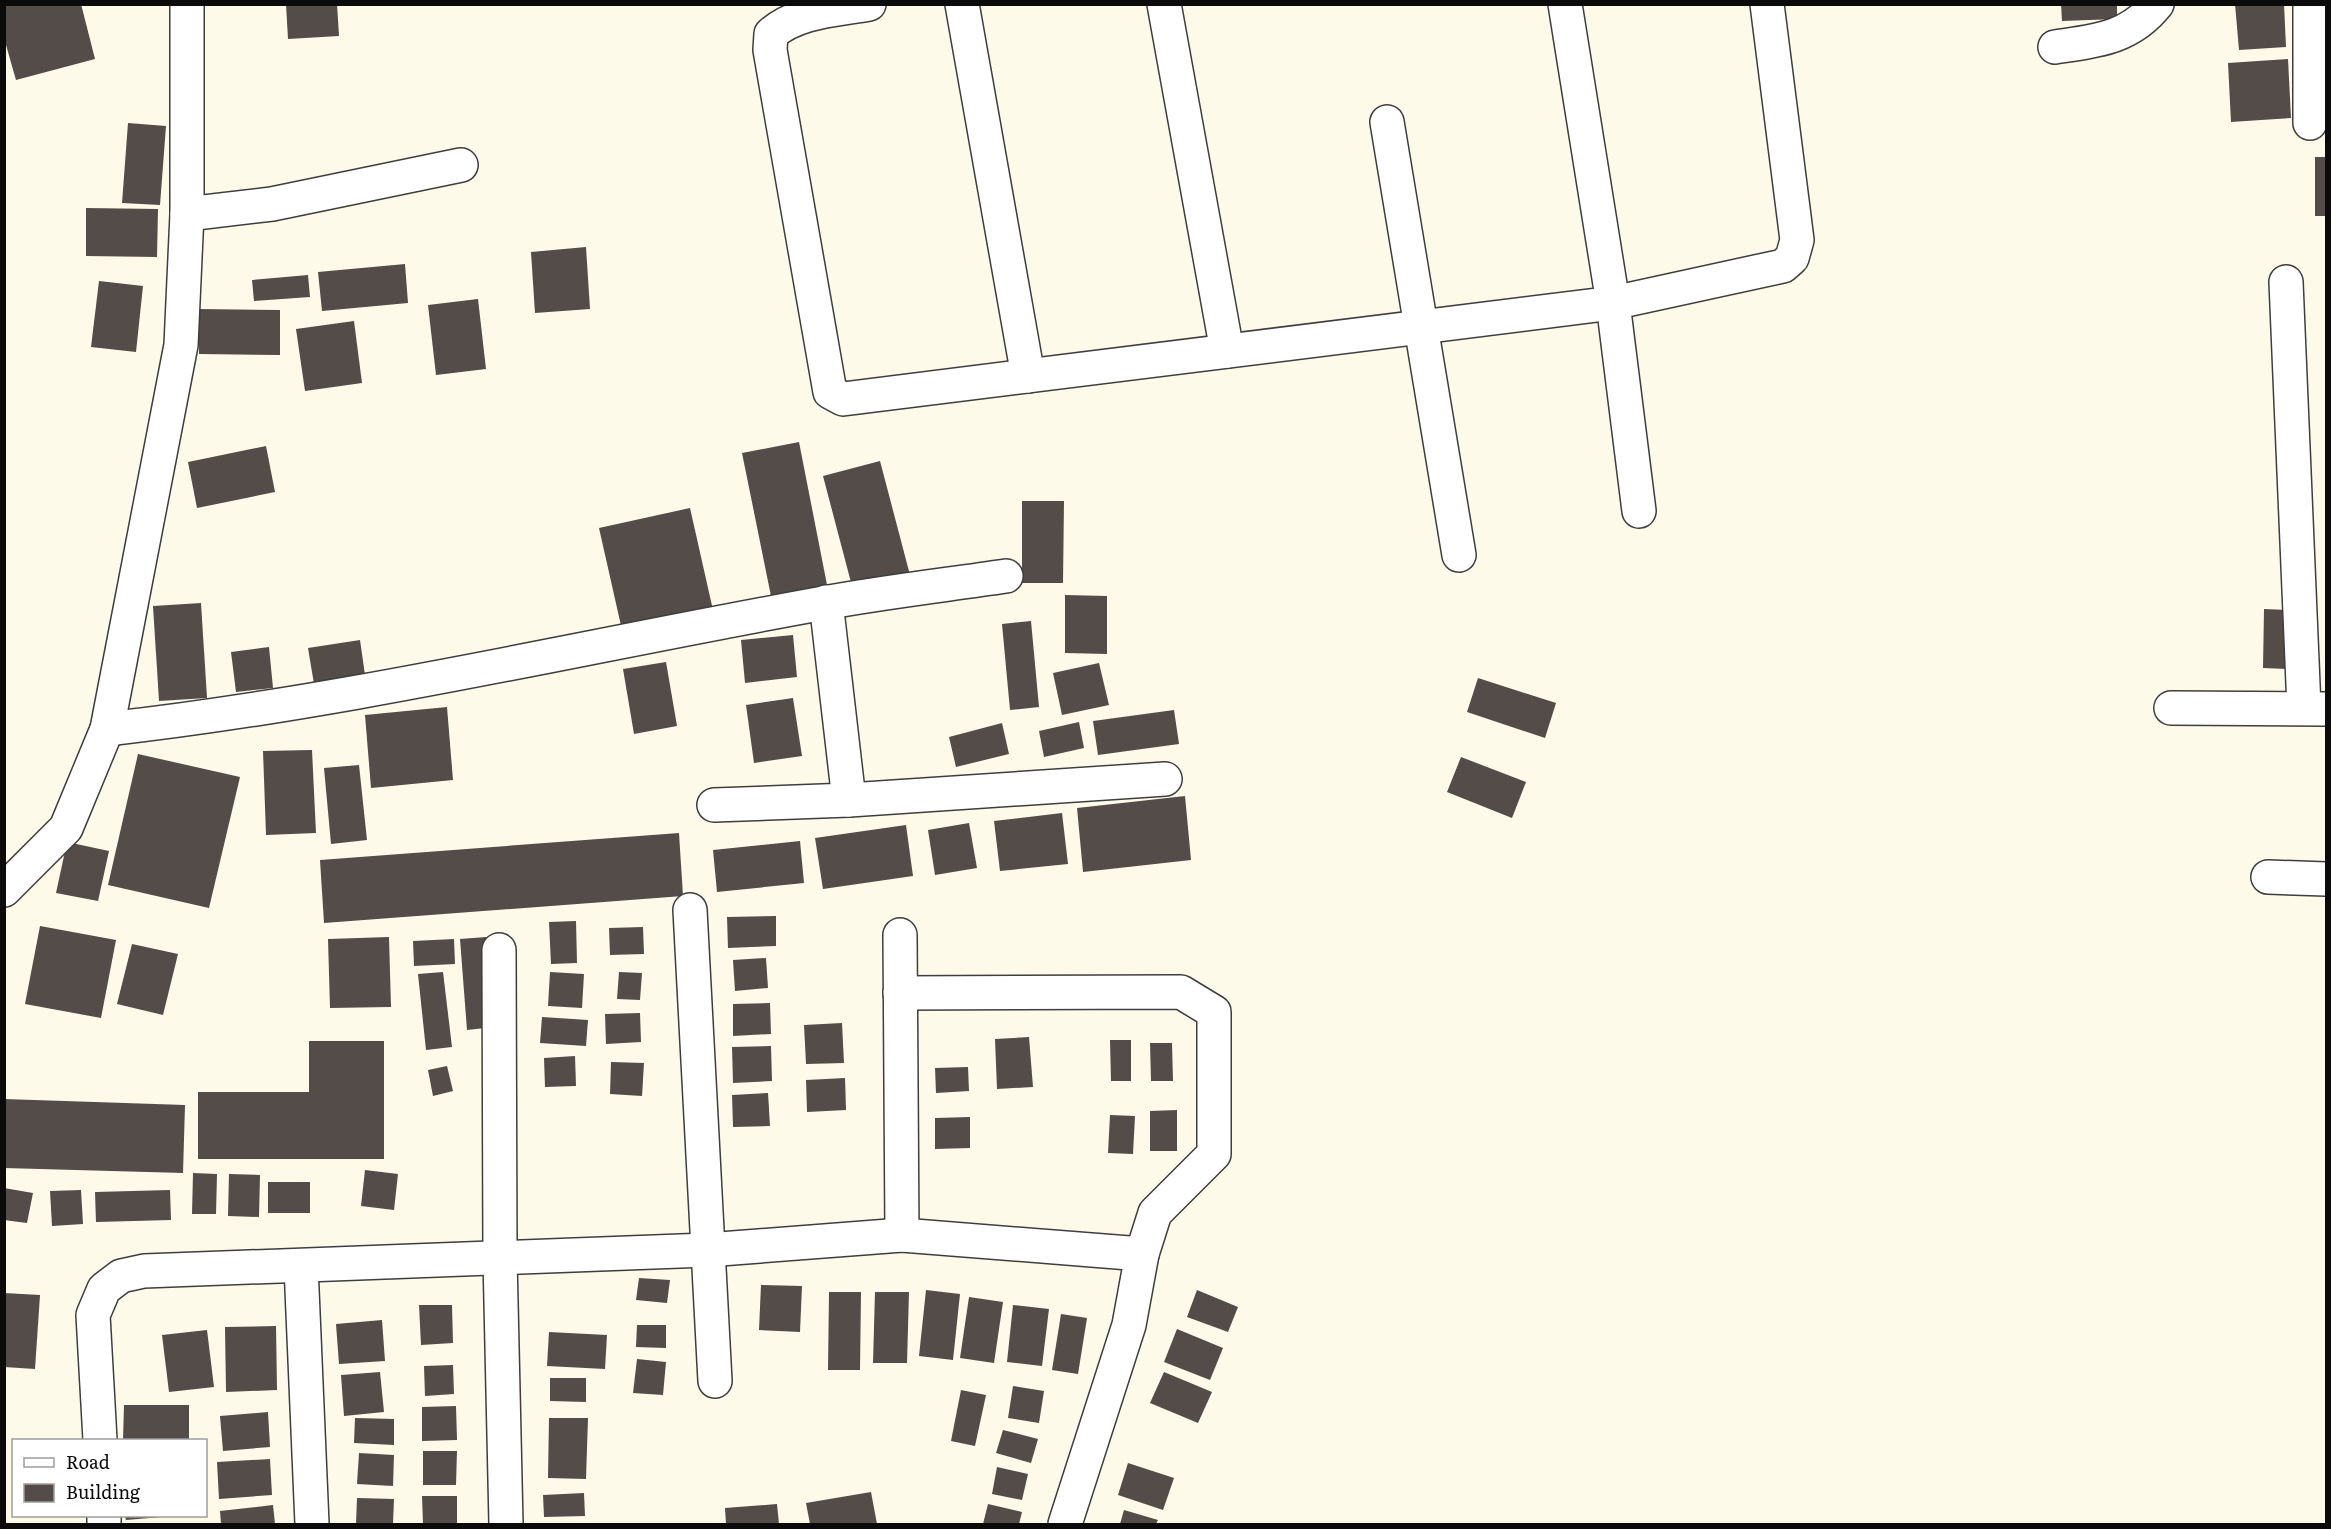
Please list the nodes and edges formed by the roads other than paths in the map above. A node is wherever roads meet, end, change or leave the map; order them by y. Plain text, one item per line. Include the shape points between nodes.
1 (187, 4) edge
2 (869, 4) edge
3 (962, 4) edge
4 (1164, 4) edge
5 (1565, 4) edge
6 (1767, 4) edge
7 (2157, 4) edge
8 (2310, 4) edge
9 (2055, 47) dead end
10 (1387, 122) dead end
11 (2310, 123) dead end
12 (461, 165) dead end
13 (187, 214) junction
14 (2286, 282) dead end
15 (1613, 303) junction
16 (1422, 327) junction
17 (1227, 351) junction
18 (1028, 376) junction
19 (1639, 512) dead end
20 (1459, 555) dead end
21 (1006, 576) dead end
22 (826, 603) junction
23 (2171, 708) dead end
24 (2315, 709) edge
25 (107, 729) junction
26 (1165, 779) dead end
27 (849, 800) junction
28 (714, 805) dead end
29 (2268, 877) dead end
30 (2326, 879) edge
31 (4, 890) edge
32 (690, 910) dead end
33 (900, 935) dead end
34 (499, 950) dead end
35 (900, 993) junction
36 (902, 1235) junction
37 (707, 1250) junction
38 (1142, 1254) junction
39 (500, 1258) junction
40 (301, 1266) junction
41 (715, 1381) dead end
42 (100, 1439) edge
43 (312, 1524) edge
44 (506, 1524) edge
45 (1065, 1524) edge

1 - 13 street
2 - 18 street via 809,14 783,23 771,34 772,68 830,392 843,399
3 - 18 street
4 - 17 street
5 - 15 street
6 - 15 street via 1797,240 1792,258 1783,266
7 - 9 street via 2105,41
8 - 11 street
10 - 16 street
12 - 13 street via 272,204
13 - 25 street via 181,345
14 - 24 street
15 - 16 street
15 - 19 street
16 - 17 street
16 - 20 street
17 - 18 street
21 - 22 street
22 - 25 street via 215,717
22 - 27 street
23 - 24 street
25 - 31 street via 66,828
26 - 27 street
27 - 28 street
29 - 30 street
32 - 37 street
33 - 35 street
34 - 39 street
35 - 36 street
35 - 38 street via 1181,992 1214,1012 1214,1154 1155,1213
36 - 37 street
36 - 38 street
37 - 39 street
37 - 41 street
38 - 45 street via 1129,1325
39 - 40 street
39 - 44 street
40 - 42 street via 144,1270 122,1276 104,1289 93,1315
40 - 43 street

